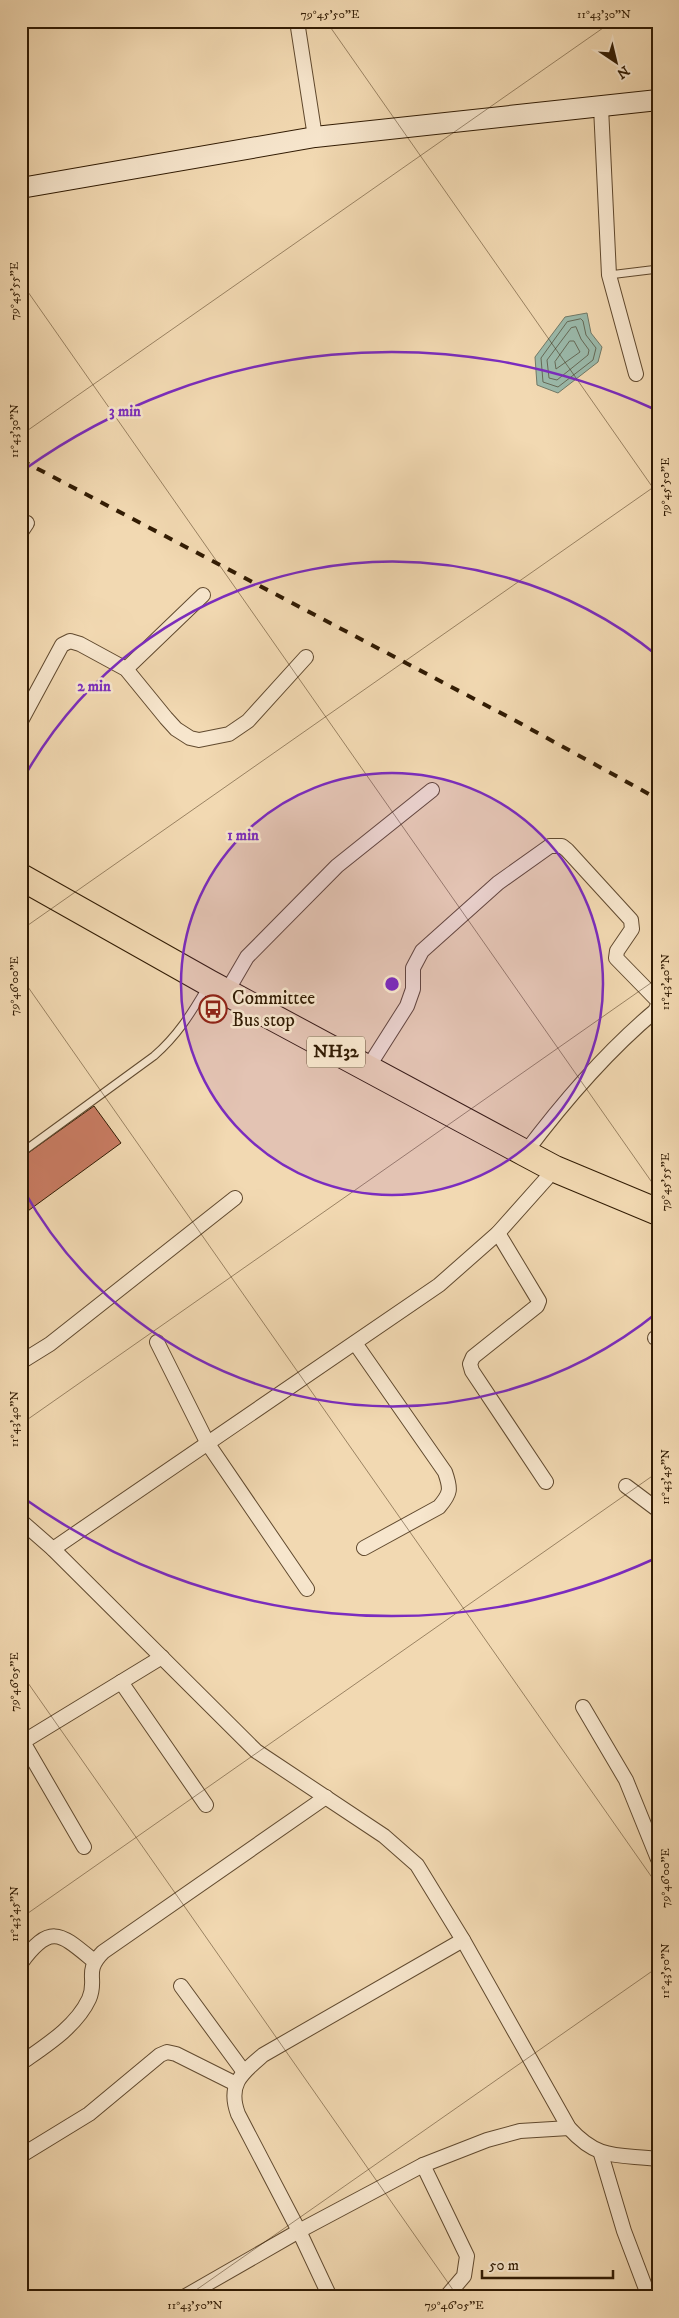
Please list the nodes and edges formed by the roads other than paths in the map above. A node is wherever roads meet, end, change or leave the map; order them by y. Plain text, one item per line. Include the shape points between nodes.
1 (297, 21) edge
2 (658, 100) edge
3 (601, 107) junction
4 (315, 137) junction
5 (21, 188) edge
6 (658, 269) edge
7 (608, 275) junction
8 (636, 374) dead end
9 (203, 595) dead end
10 (306, 657) dead end
11 (126, 669) junction
12 (21, 720) edge
13 (432, 790) dead end
14 (21, 877) edge
15 (217, 988) junction
16 (658, 1001) edge
17 (658, 1005) edge
18 (367, 1070) junction
19 (21, 1153) edge
20 (525, 1153) junction
21 (555, 1169) junction
22 (235, 1198) dead end
23 (658, 1212) edge
24 (498, 1234) junction
25 (157, 1342) dead end
26 (355, 1343) junction
27 (21, 1362) edge
28 (208, 1444) junction
29 (546, 1482) dead end
30 (626, 1486) dead end
31 (658, 1510) edge
32 (21, 1521) edge
33 (364, 1548) dead end
34 (53, 1549) junction
35 (306, 1589) dead end
36 (162, 1658) junction
37 (121, 1682) junction
38 (583, 1707) dead end
39 (22, 1743) edge
40 (326, 1797) junction
41 (206, 1805) dead end
42 (84, 1847) dead end
43 (658, 1859) edge
44 (463, 1940) junction
45 (22, 1960) edge
46 (94, 1961) junction
47 (182, 1986) dead end
48 (21, 2063) edge
49 (244, 2072) junction
50 (236, 2084) junction
51 (569, 2128) junction
52 (22, 2154) edge
53 (602, 2154) junction
54 (658, 2159) edge
55 (423, 2165) junction
56 (299, 2231) junction
57 (184, 2297) edge
58 (330, 2297) edge
59 (446, 2297) edge
60 (649, 2297) edge

1 - 4 street
2 - 3 main road
3 - 4 main road
3 - 7 street
4 - 5 main road
6 - 7 lane
7 - 8 street
9 - 11 street
10 - 11 street via 238,729 199,740 176,729
11 - 12 street via 70,641 62,645
13 - 15 street via 337,866
14 - 15 highway, NH32
15 - 18 highway, NH32
15 - 19 lane via 172,1040 118,1084
16 - 18 street via 616,958 617,951 632,929 631,920 567,850 562,846 550,846 498,883 422,951 413,968 413,989 407,1006
17 - 20 street via 624,1036 562,1103
18 - 20 highway, NH32
20 - 21 highway, NH32
21 - 23 highway, NH32
21 - 24 street
22 - 27 street via 50,1344
24 - 26 street via 439,1285
24 - 29 street via 539,1301 537,1306 473,1357 470,1364
25 - 28 street
26 - 28 street
26 - 33 street via 445,1472 450,1485 448,1497 439,1507
28 - 34 street
28 - 35 street
30 - 31 street
32 - 34 street
34 - 36 street
36 - 37 street
36 - 40 street via 256,1751
37 - 39 street
37 - 41 street
38 - 43 street via 626,1780
39 - 42 street
40 - 44 street via 384,1836 417,1865
40 - 46 street
44 - 49 street via 264,2055
44 - 51 street
45 - 46 street via 34,1945 56,1936 66,1938
46 - 48 street via 92,1987 81,2011 70,2025
47 - 49 street
49 - 50 street
50 - 52 street via 167,2052 89,2114
50 - 56 street via 233,2094 238,2114
51 - 53 street via 582,2143
51 - 55 street via 520,2131
53 - 54 street
53 - 60 street via 624,2231
55 - 56 street
55 - 59 street via 467,2256 464,2276
56 - 57 street
56 - 58 street

